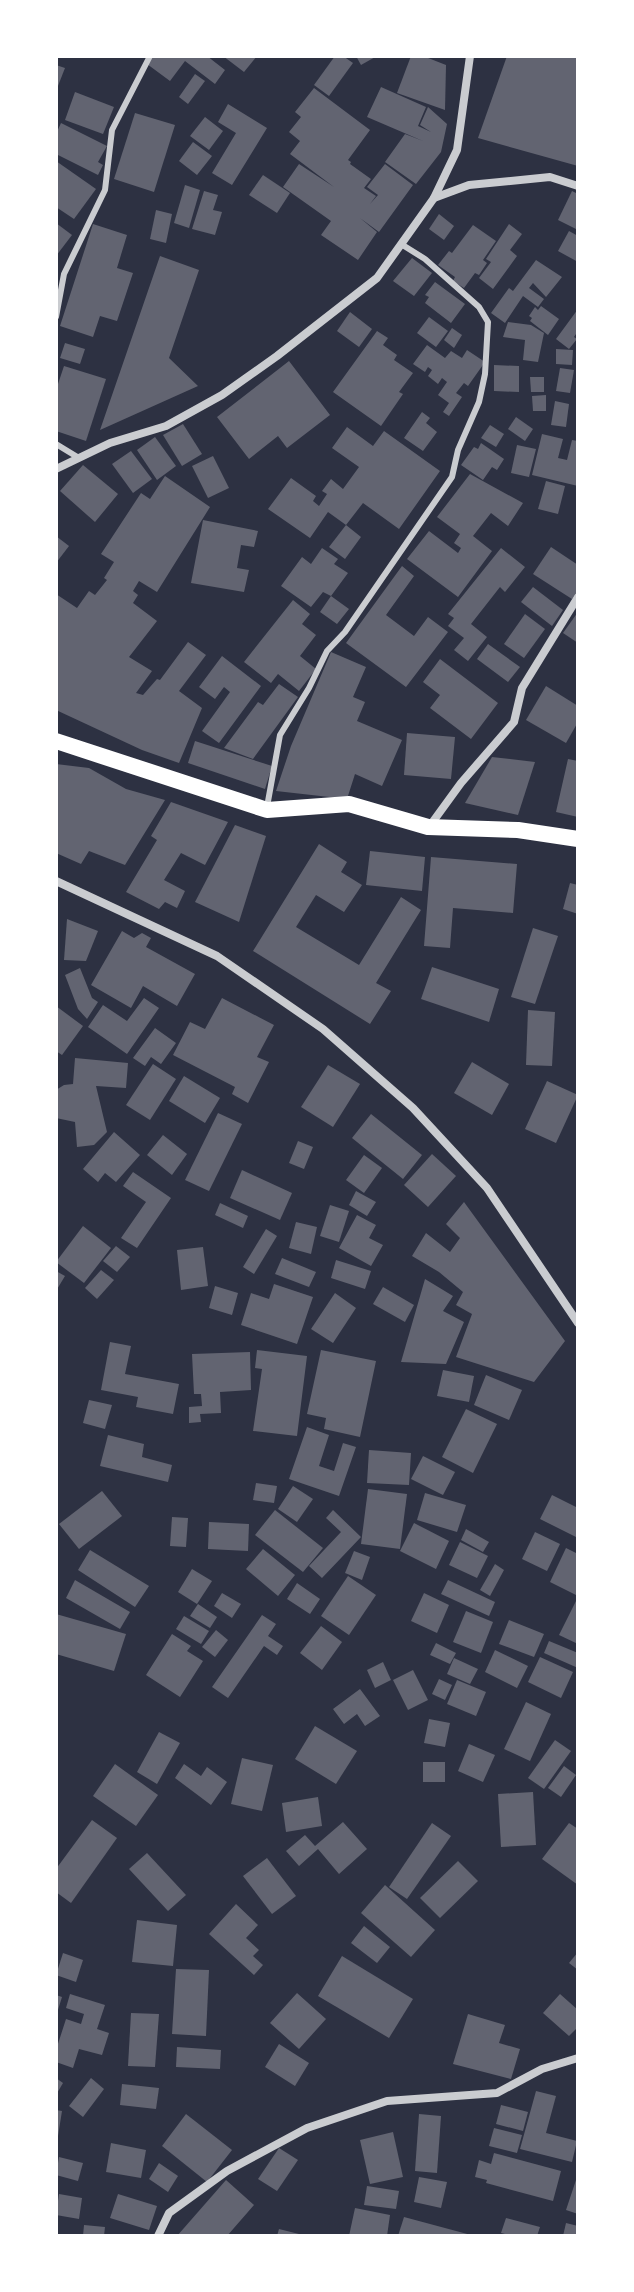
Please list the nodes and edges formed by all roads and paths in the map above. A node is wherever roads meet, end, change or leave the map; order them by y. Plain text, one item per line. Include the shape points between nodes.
1 (150, 56) edge
2 (470, 56) edge
3 (578, 186) edge
4 (434, 198) junction
5 (401, 244) junction
6 (56, 317) edge
7 (56, 444) edge
8 (79, 458) junction
9 (56, 469) edge
10 (578, 597) edge
11 (56, 741) edge
12 (267, 810) junction
13 (428, 827) junction
14 (578, 839) edge
15 (56, 881) edge
16 (578, 1323) edge
17 (578, 2058) edge
18 (158, 2236) edge

1 - 6 lane via 112,130 105,190 64,274
2 - 4 street via 457,150
3 - 4 street via 550,177 469,185
4 - 5 street
5 - 8 street via 377,278 222,395 166,426
5 - 12 lane via 479,307 488,322 479,402 452,477 327,651 280,735
7 - 8 lane
8 - 9 street
10 - 13 street via 522,688 514,722
11 - 12 main road
12 - 13 main road via 349,804
13 - 14 main road via 518,830
15 - 16 street via 217,956 323,1029 413,1108 487,1188
17 - 18 street via 542,2069 497,2093 387,2101 307,2128 227,2171 169,2213

